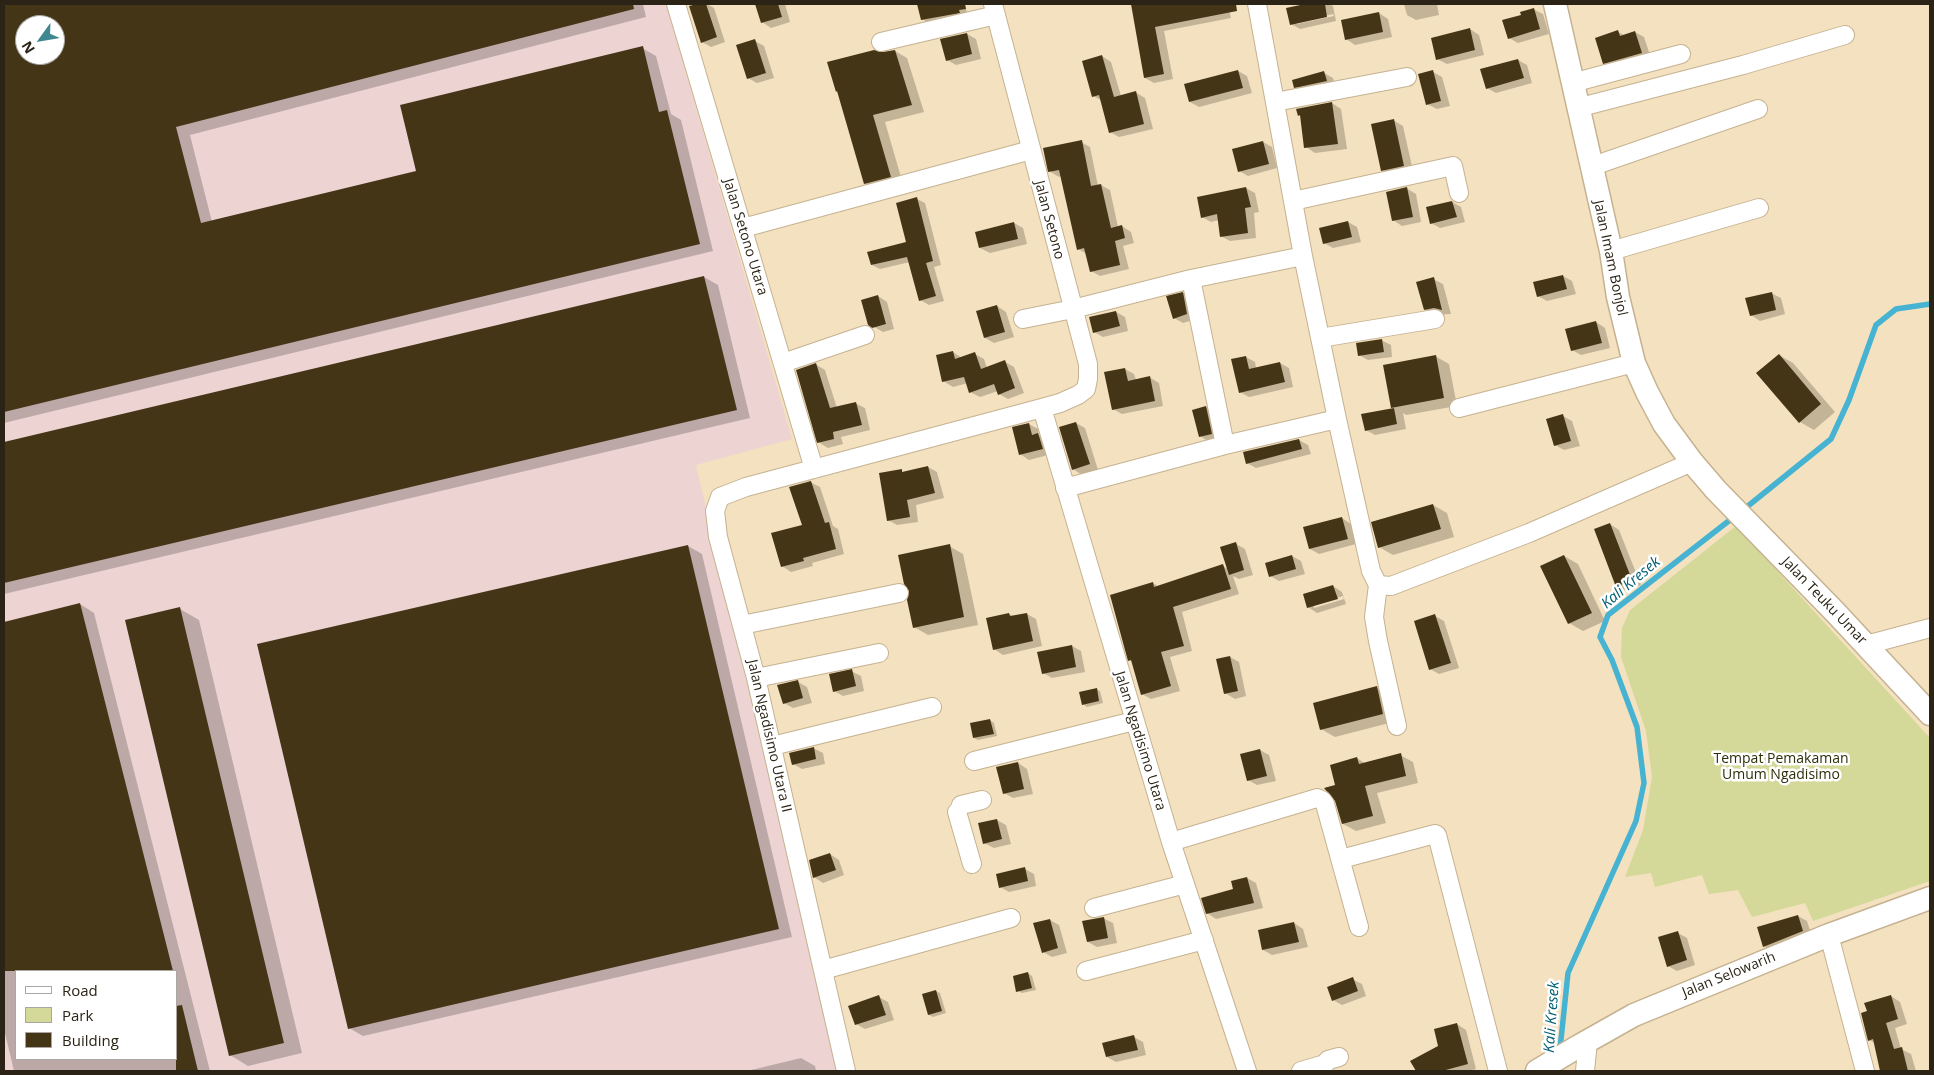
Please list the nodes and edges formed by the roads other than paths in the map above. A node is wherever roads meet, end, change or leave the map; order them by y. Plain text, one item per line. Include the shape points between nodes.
1 (676, 4) edge
2 (1257, 4) edge
3 (1554, 4) edge
4 (994, 9) edge
5 (1846, 35) dead end
6 (881, 42) dead end
7 (1681, 54) dead end
8 (1407, 77) dead end
9 (1572, 83) junction
10 (1275, 102) junction
11 (1577, 108) junction
12 (1758, 109) dead end
13 (1031, 150) junction
14 (1590, 167) junction
15 (1459, 192) dead end
16 (1293, 202) junction
17 (1759, 208) dead end
18 (743, 228) junction
19 (1611, 251) junction
20 (1303, 256) junction
21 (1191, 279) junction
22 (1073, 309) junction
23 (1023, 319) dead end
24 (1435, 319) dead end
25 (864, 335) dead end
26 (1320, 338) junction
27 (783, 363) junction
28 (1634, 363) junction
29 (1042, 408) junction
30 (1459, 408) dead end
31 (1337, 419) junction
32 (1225, 445) junction
33 (1692, 462) junction
34 (814, 469) junction
35 (1065, 488) junction
36 (1716, 490) joint
37 (1378, 585) junction
38 (899, 593) dead end
39 (742, 624) junction
40 (1930, 628) edge
41 (1866, 645) junction
42 (879, 653) dead end
43 (756, 678) junction
44 (932, 707) dead end
45 (1930, 714) edge
46 (1134, 721) junction
47 (1397, 726) dead end
48 (772, 746) junction
49 (974, 761) dead end
50 (982, 800) dead end
51 (1171, 842) junction
52 (1341, 859) junction
53 (972, 864) dead end
54 (1185, 884) junction
55 (1930, 898) edge
56 (1094, 908) dead end
57 (1011, 918) dead end
58 (1359, 927) dead end
59 (1828, 935) junction
60 (1204, 940) junction
61 (823, 970) junction
62 (1086, 971) dead end
63 (1583, 1043) junction
64 (1339, 1057) dead end
65 (1542, 1068) edge
66 (846, 1071) edge
67 (1247, 1071) edge
68 (1301, 1071) edge
69 (1498, 1071) edge
70 (1585, 1071) edge
71 (1865, 1071) edge

1 - 18 street, Jalan Setono Utara
2 - 10 street
3 - 9 main road, Jalan Imam Bonjol
4 - 6 street
4 - 13 street, Jalan Setono
5 - 11 street
7 - 9 street
8 - 10 street
9 - 11 main road, Jalan Imam Bonjol
10 - 16 street
11 - 14 main road, Jalan Imam Bonjol
12 - 14 street
13 - 18 street
13 - 22 street, Jalan Setono
14 - 19 main road, Jalan Imam Bonjol
15 - 16 street via 1453,166
16 - 20 street
17 - 19 street
18 - 27 street, Jalan Setono Utara
19 - 28 main road, Jalan Imam Bonjol
20 - 21 street
20 - 26 street
21 - 22 street
21 - 32 street
22 - 23 street
22 - 29 street, Jalan Setono via 1088,364 1086,389
24 - 26 street
25 - 27 street
26 - 31 street
27 - 34 street, Jalan Setono Utara
28 - 30 street
28 - 33 main road, Jalan Imam Bonjol via 1664,424
29 - 34 street
29 - 35 street, Jalan Ngadisimo Utara
31 - 32 street
31 - 37 street via 1371,572
32 - 35 street
33 - 36 main road, Jalan Imam Bonjol
33 - 37 street via 1529,533 1392,586
34 - 39 street, Jalan Ngadisimo Utara II via 720,497 715,512 718,537
35 - 46 street, Jalan Ngadisimo Utara
36 - 41 main road, Jalan Teuku Umar
37 - 47 street via 1374,617
38 - 39 street
39 - 43 street, Jalan Ngadisimo Utara II
40 - 41 street
41 - 45 main road, Jalan Teuku Umar
42 - 43 street
43 - 48 street, Jalan Ngadisimo Utara II
44 - 48 street
46 - 49 street
46 - 51 street, Jalan Ngadisimo Utara
48 - 61 street, Jalan Ngadisimo Utara II
50 - 53 street via 959,808
51 - 52 street via 1317,798 1325,804
51 - 54 street, Jalan Ngadisimo Utara
52 - 58 street
52 - 69 street via 1437,835
54 - 56 street
54 - 60 street, Jalan Ngadisimo Utara
55 - 59 main road, Jalan Selowarih
57 - 61 street
59 - 63 main road, Jalan Selowarih via 1634,1015
59 - 71 street
60 - 62 street
60 - 67 street, Jalan Ngadisimo Utara
61 - 66 street, Jalan Ngadisimo Utara II
63 - 65 main road, Jalan Selowarih
63 - 70 street
64 - 68 street

